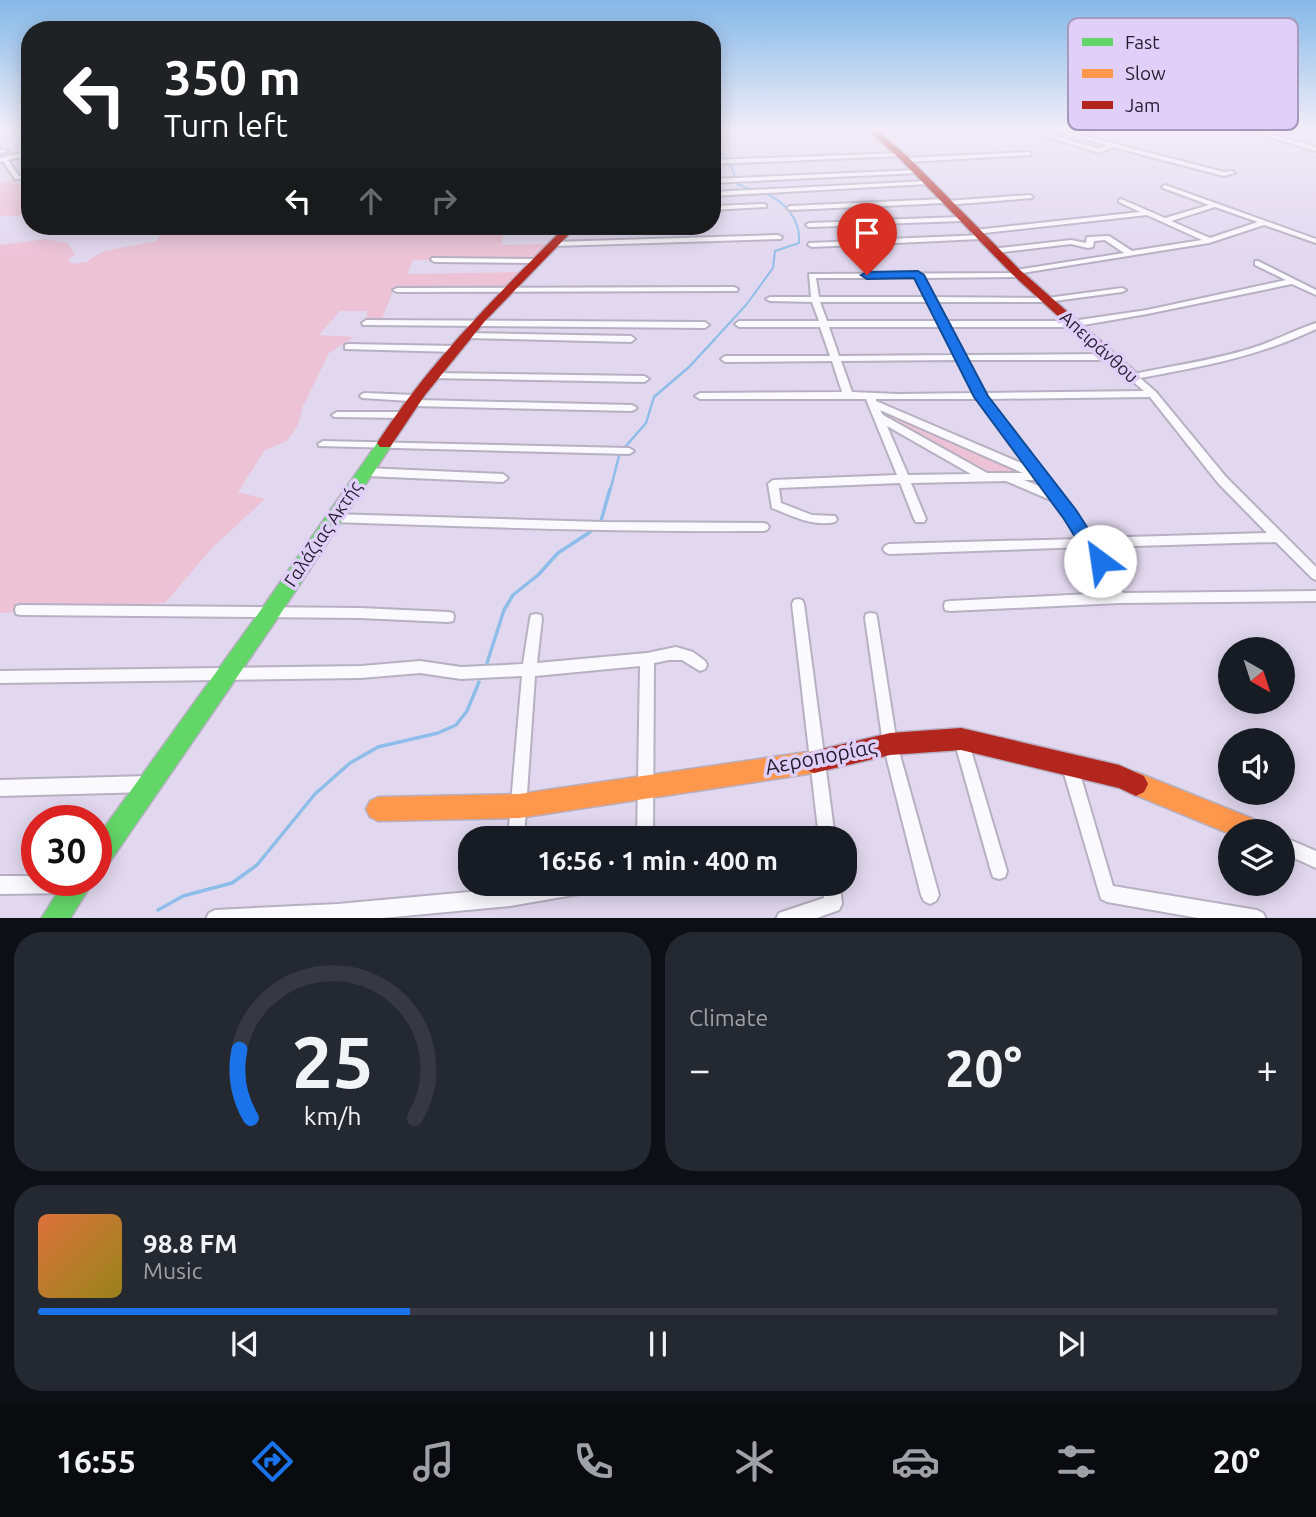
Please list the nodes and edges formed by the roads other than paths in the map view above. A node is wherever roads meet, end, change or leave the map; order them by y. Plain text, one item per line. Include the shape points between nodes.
1 (854, 172) edge
2 (883, 172) edge
3 (917, 172) edge
4 (1216, 172) edge
5 (1233, 173) dead end
6 (721, 180) edge
7 (1165, 187) dead end
8 (721, 193) edge
9 (1030, 197) dead end
10 (1121, 201) dead end
11 (945, 202) junction
12 (859, 205) junction
13 (1215, 205) junction
14 (764, 206) dead end
15 (721, 208) edge
16 (790, 208) dead end
17 (1148, 213) junction
18 (962, 219) junction
19 (1164, 221) junction
20 (871, 222) junction
21 (1266, 222) junction
22 (809, 225) dead end
23 (562, 235) edge
24 (978, 235) junction
25 (778, 237) dead end
26 (886, 241) junction
27 (1209, 241) junction
28 (1316, 241) edge
29 (553, 244) junction
30 (812, 245) dead end
31 (994, 251) junction
32 (1131, 254) junction
33 (435, 260) dead end
34 (536, 261) junction
35 (1258, 263) dead end
36 (1018, 273) junction
37 (918, 275) junction
38 (1294, 281) junction
39 (511, 288) junction
40 (734, 289) dead end
41 (397, 290) dead end
42 (1122, 290) dead end
43 (1316, 293) edge
44 (770, 299) dead end
45 (815, 299) junction
46 (932, 300) junction
47 (1047, 300) junction
48 (366, 323) dead end
49 (739, 324) dead end
50 (1072, 324) junction
51 (826, 325) junction
52 (946, 325) junction
53 (705, 326) dead end
54 (1316, 326) edge
55 (472, 329) junction
56 (631, 339) dead end
57 (348, 347) dead end
58 (456, 349) junction
59 (1109, 357) junction
60 (835, 358) junction
61 (724, 359) dead end
62 (962, 359) junction
63 (433, 376) junction
64 (1133, 377) junction
65 (644, 379) dead end
66 (1153, 394) junction
67 (849, 395) junction
68 (365, 396) dead end
69 (700, 396) dead end
70 (899, 397) junction
71 (981, 397) junction
72 (871, 400) junction
73 (410, 405) junction
74 (632, 408) dead end
75 (337, 415) dead end
76 (878, 417) junction
77 (906, 417) junction
78 (909, 435) junction
79 (886, 436) junction
80 (323, 444) dead end
81 (384, 447) junction
82 (629, 451) dead end
83 (1027, 457) junction
84 (1006, 461) junction
85 (366, 472) junction
86 (1041, 476) junction
87 (503, 478) dead end
88 (1008, 478) junction
89 (988, 479) junction
90 (904, 480) junction
91 (1058, 499) junction
92 (332, 518) junction
93 (831, 519) dead end
94 (920, 519) dead end
95 (763, 527) dead end
96 (1280, 537) junction
97 (1090, 543) junction
98 (889, 549) dead end
99 (1316, 575) edge
100 (1316, 596) edge
101 (1119, 598) junction
102 (798, 604) dead end
103 (950, 606) dead end
104 (21, 610) dead end
105 (270, 612) junction
106 (448, 617) dead end
107 (871, 618) dead end
108 (537, 619) dead end
109 (647, 659) junction
110 (700, 665) dead end
111 (529, 670) junction
112 (225, 675) junction
113 (0, 677) edge
114 (961, 739) junction
115 (890, 744) junction
116 (818, 761) junction
117 (1069, 764) junction
118 (148, 784) junction
119 (0, 788) edge
120 (646, 789) junction
121 (519, 806) junction
122 (378, 809) dead end
123 (1223, 819) edge
124 (517, 826) edge
125 (645, 826) edge
126 (826, 826) edge
127 (112, 837) edge
128 (1295, 850) edge
129 (1316, 860) edge
130 (999, 872) dead end
131 (21, 884) edge
132 (0, 885) edge
133 (930, 895) dead end
134 (70, 896) edge
135 (470, 896) edge
136 (832, 896) edge
137 (338, 916) edge
138 (55, 918) edge
139 (256, 918) edge
140 (788, 918) edge
141 (1251, 918) edge

1 - 6 street
2 - 8 street
3 - 11 street, Απειράνθου
4 - 5 street
7 - 13 street
9 - 11 street
10 - 17 street
11 - 12 street
11 - 18 street, Απειράνθου
12 - 16 street
12 - 20 street
13 - 19 street
13 - 21 street
14 - 15 street
17 - 19 street
17 - 24 street
18 - 20 street
18 - 24 street, Απειράνθου
19 - 27 street
20 - 22 street
20 - 26 street
21 - 27 street
21 - 28 street
23 - 29 street, Γαλάζιας Ακτής
24 - 26 street
24 - 31 street, Απειράνθου
25 - 29 street
26 - 30 street
27 - 32 street
29 - 34 street, Γαλάζιας Ακτής
31 - 32 street via 1071,242 1088,246 1090,239 1102,237
31 - 36 street, Απειράνθου
32 - 36 street
33 - 34 street
34 - 39 street, Γαλάζιας Ακτής
35 - 38 street
36 - 37 street
36 - 47 street, Απειράνθου
37 - 45 street via 812,276
37 - 46 street
38 - 43 street
38 - 50 street
39 - 40 street
39 - 41 street
39 - 55 street, Γαλάζιας Ακτής
42 - 47 street
44 - 45 street
45 - 46 street
45 - 51 street
46 - 47 street
46 - 52 street
47 - 50 street, Απειράνθου
48 - 55 street
49 - 51 street
50 - 52 street
50 - 59 street, Απειράνθου
51 - 52 street
51 - 60 street
52 - 62 street
53 - 55 street
54 - 64 street via 1264,348
55 - 56 street
55 - 58 street, Γαλάζιας Ακτής
57 - 58 street
58 - 63 street, Γαλάζιας Ακτής
59 - 62 street
59 - 64 street, Απειράνθου
60 - 61 street
60 - 62 street
60 - 67 street
62 - 71 street
63 - 65 street
63 - 73 street, Γαλάζιας Ακτής
64 - 66 street, Απειράνθου
66 - 71 street
66 - 96 street, Απειράνθου via 1222,480
67 - 69 street
67 - 72 street
68 - 73 street
70 - 71 street
70 - 72 street
70 - 77 street
71 - 83 street
72 - 76 street
72 - 77 street
73 - 74 street
73 - 75 street
73 - 81 street, Γαλάζιας Ακτής
76 - 78 street
76 - 79 street
77 - 84 street
78 - 79 street
78 - 89 street
79 - 90 street
80 - 81 street
81 - 82 street
81 - 85 street, Γαλάζιας Ακτής
83 - 84 street
83 - 86 street
84 - 86 street
85 - 87 street
85 - 92 street, Γαλάζιας Ακτής
86 - 88 street
86 - 91 street
88 - 89 street
88 - 91 street
89 - 90 street
90 - 93 street via 773,484 776,505 811,519
90 - 94 street
91 - 97 street
92 - 95 street via 623,529
92 - 105 street, Γαλάζιας Ακτής
96 - 97 street
96 - 99 street, Απειράνθου
97 - 98 street
97 - 101 street
100 - 101 street
101 - 103 street
102 - 116 street
104 - 105 street
105 - 106 street
105 - 112 street, Γαλάζιας Ακτής
107 - 115 street
108 - 111 street
109 - 110 street via 678,652 693,656
109 - 111 street
109 - 120 street
111 - 112 street via 461,673 421,667
111 - 121 street
112 - 113 street
112 - 118 street, Γαλάζιας Ακτής
114 - 115 street, Αεροπορίας
114 - 117 street, Αεροπορίας
114 - 130 street
115 - 116 street, Αεροπορίας
115 - 133 street
116 - 120 street, Αεροπορίας
116 - 126 street
117 - 123 street, Αεροπορίας via 1119,776
117 - 141 street via 1107,893
118 - 119 street
118 - 127 street, Γαλάζιας Ακτής
120 - 121 street, Αεροπορίας
120 - 125 street
121 - 122 street, Αεροπορίας
121 - 124 street
128 - 129 street
131 - 132 street
134 - 138 street
135 - 137 street
136 - 140 street via 833,904
137 - 139 street

